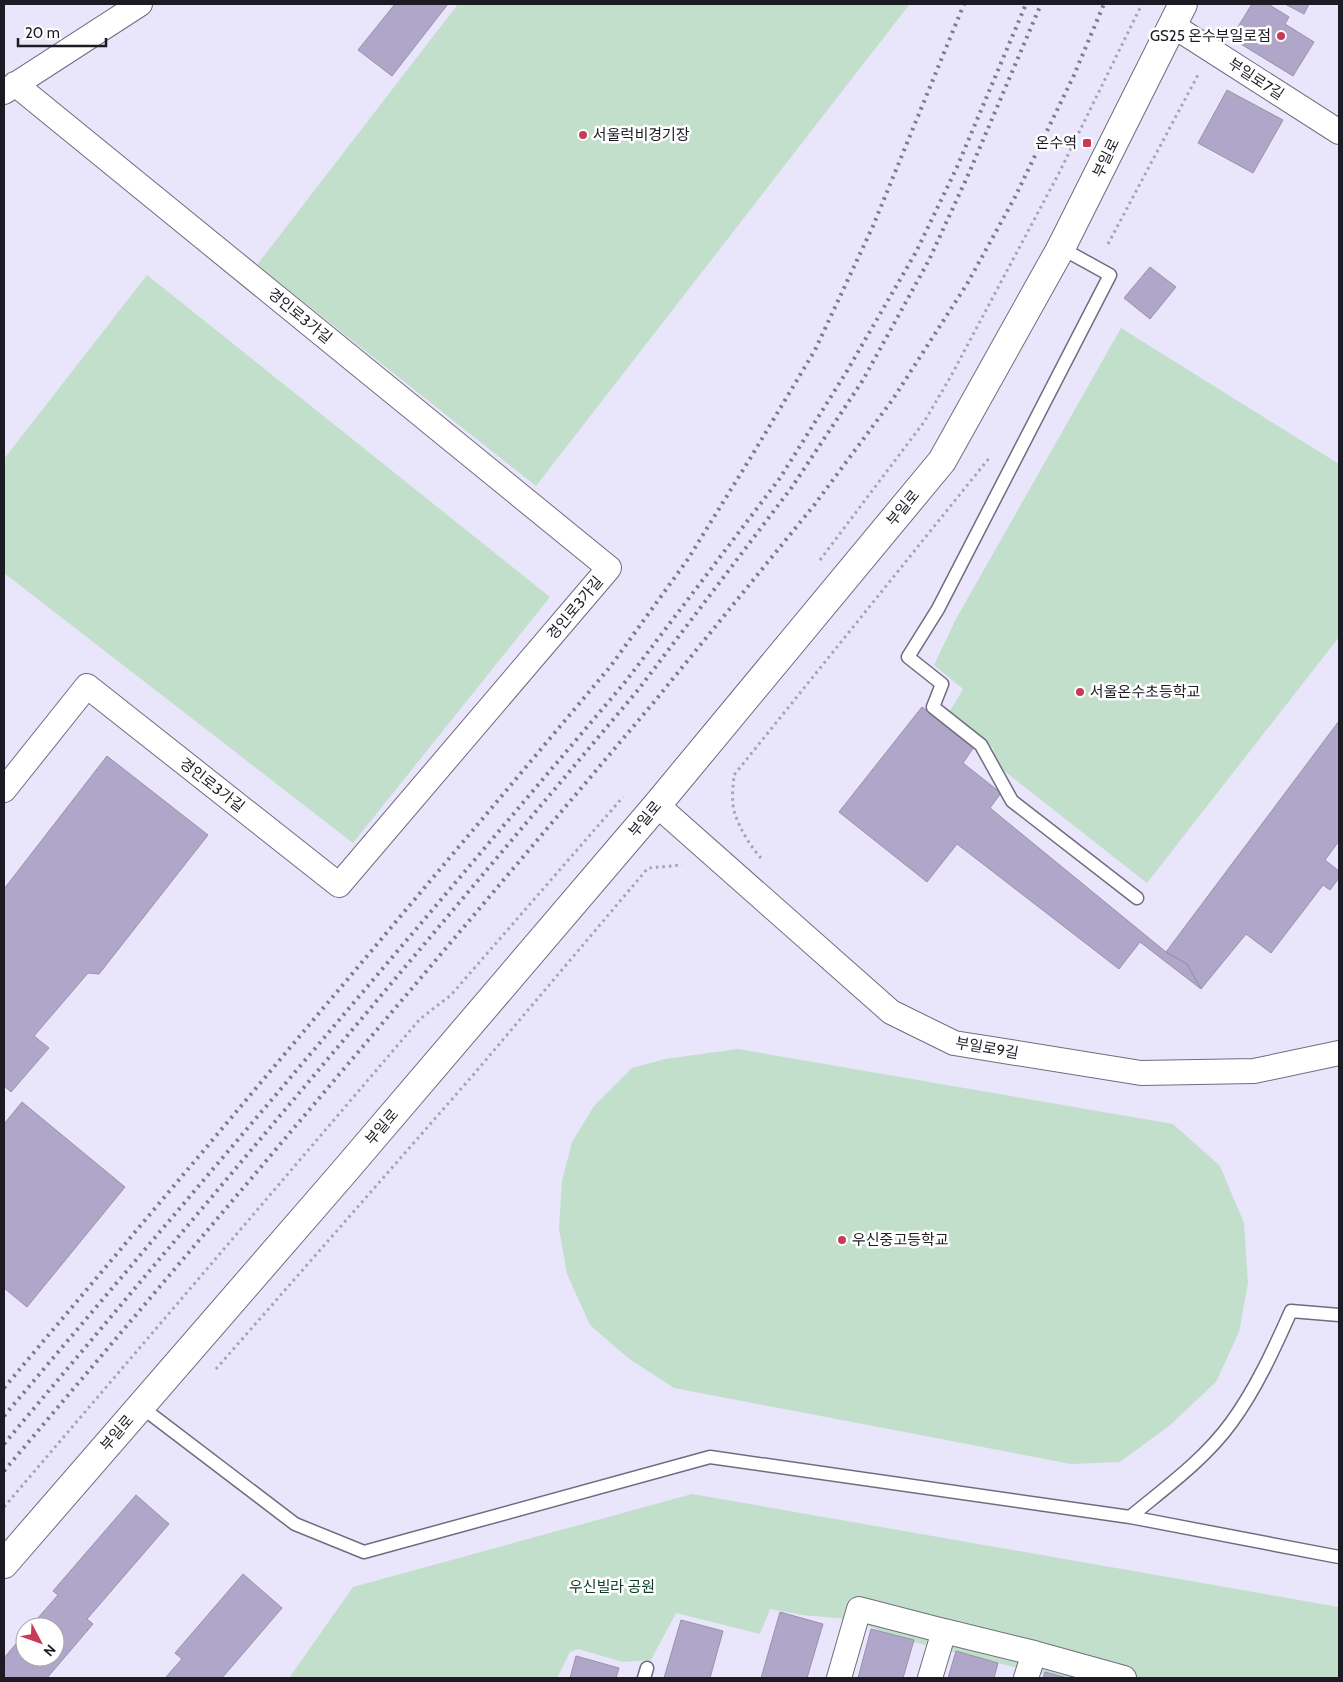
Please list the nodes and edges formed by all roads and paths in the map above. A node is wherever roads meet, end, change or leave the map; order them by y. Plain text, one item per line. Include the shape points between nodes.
1 (140, 4) edge
2 (1142, 4) edge
3 (1178, 14) edge
4 (1198, 73) dead end
5 (10, 88) edge
6 (1339, 132) edge
7 (1108, 244) dead end
8 (1061, 248) junction
9 (996, 450) dead end
10 (815, 566) dead end
11 (4, 790) edge
12 (626, 794) dead end
13 (657, 805) junction
14 (764, 861) dead end
15 (683, 865) dead end
16 (1137, 898) dead end
17 (1339, 1053) edge
18 (1339, 1315) edge
19 (216, 1369) dead end
20 (140, 1406) junction
21 (4, 1507) edge
22 (1130, 1517) junction
23 (1339, 1556) edge
24 (4, 1564) edge
25 (944, 1631) junction
26 (1034, 1653) junction
27 (839, 1678) edge
28 (930, 1678) edge
29 (1026, 1678) edge
30 (1124, 1678) edge

1 - 5 street
2 - 10 path via 1059,173 947,384 924,422
3 - 6 street, 부일로7길
3 - 8 street, 부일로
4 - 7 path
5 - 11 street, 경인로3가길 via 609,568 339,884 86,686
8 - 13 street, 부일로 via 942,461
8 - 16 lane via 1110,275 938,609 908,657 942,684 932,707 981,745 1012,801
9 - 14 path via 734,775 734,813 751,847
12 - 21 path via 451,995 420,1019
13 - 17 street, 부일로9길 via 891,1012 954,1043 1141,1073 1254,1071
13 - 20 street, 부일로
15 - 19 path via 648,868 474,1074
18 - 22 lane via 1291,1311 1258,1380 1231,1423 1198,1460
20 - 22 lane via 295,1524 364,1552 710,1457
20 - 24 street, 부일로
22 - 23 lane
25 - 26 street
25 - 27 street via 859,1609
25 - 28 street
26 - 29 street
26 - 30 street

